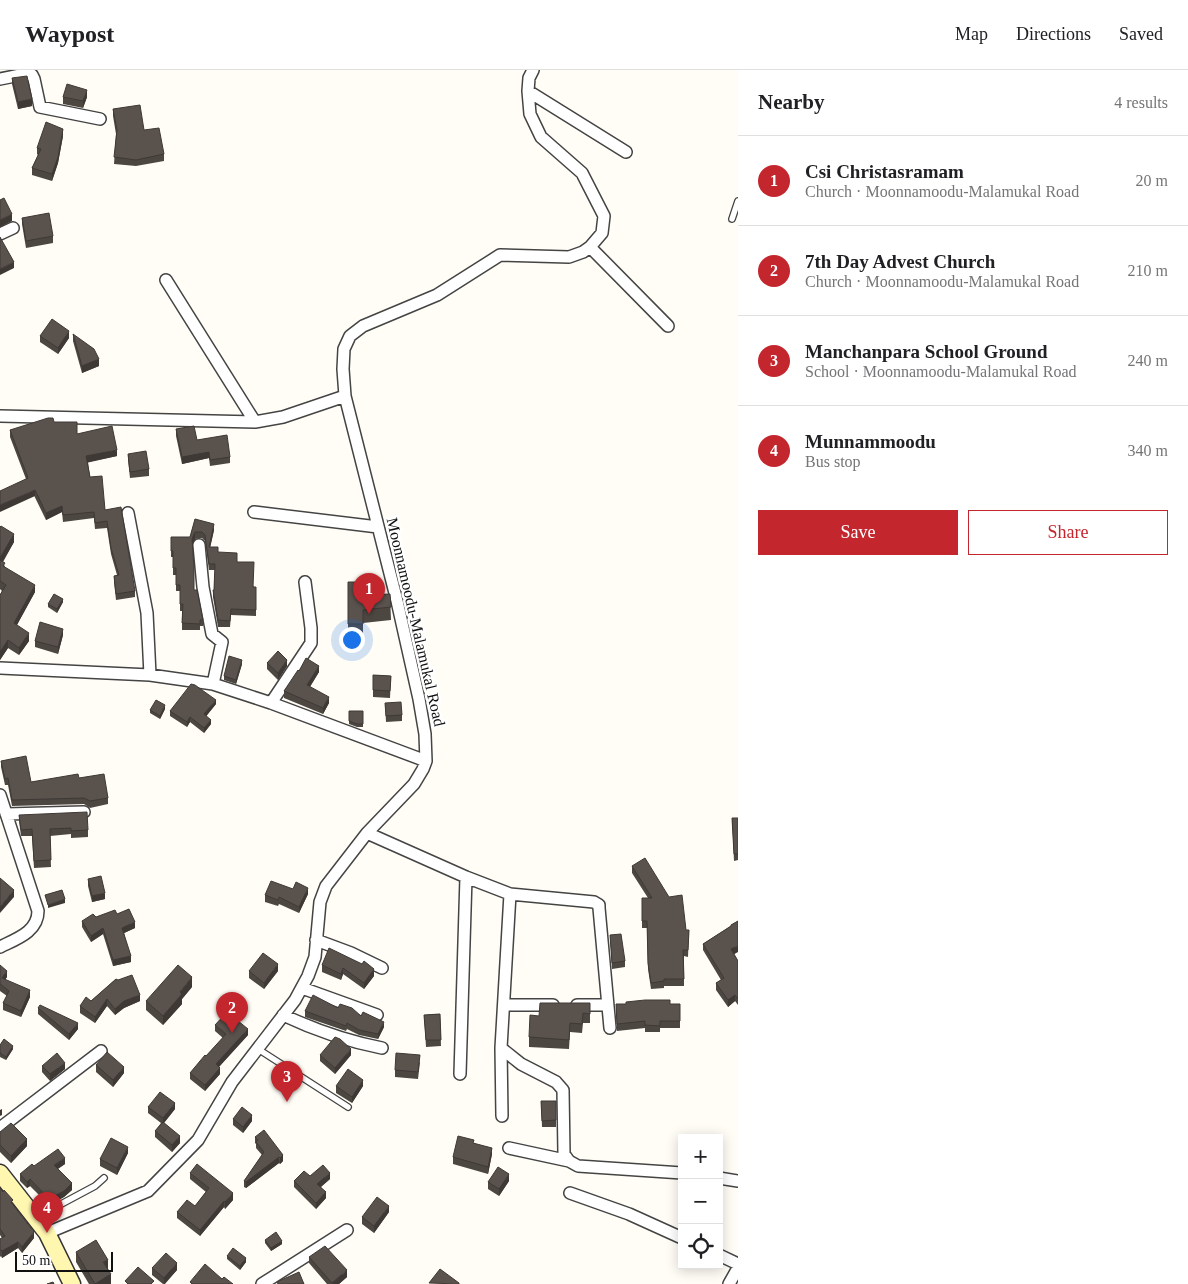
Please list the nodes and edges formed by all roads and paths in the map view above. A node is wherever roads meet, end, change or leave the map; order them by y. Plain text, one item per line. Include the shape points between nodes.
1 (532, 70) edge
2 (0, 79) edge
3 (528, 91) junction
4 (100, 119) dead end
5 (626, 152) dead end
6 (738, 201) edge
7 (732, 219) dead end
8 (13, 228) dead end
9 (0, 234) edge
10 (590, 247) junction
11 (166, 280) dead end
12 (668, 326) dead end
13 (346, 396) junction
14 (0, 416) edge
15 (255, 422) junction
16 (254, 512) dead end
17 (128, 513) dead end
18 (378, 526) junction
19 (199, 545) dead end
20 (305, 582) dead end
21 (0, 668) edge
22 (150, 675) junction
23 (213, 684) junction
24 (271, 703) junction
25 (426, 761) junction
26 (0, 795) edge
27 (84, 812) edge
28 (6, 814) junction
29 (367, 832) junction
30 (466, 877) junction
31 (510, 894) junction
32 (316, 940) junction
33 (0, 948) edge
34 (382, 968) dead end
35 (302, 988) junction
36 (504, 1005) junction
37 (608, 1005) junction
38 (284, 1015) junction
39 (377, 1015) dead end
40 (610, 1028) dead end
41 (382, 1048) dead end
42 (501, 1048) junction
43 (258, 1049) junction
44 (101, 1051) dead end
45 (460, 1074) dead end
46 (348, 1107) dead end
47 (502, 1116) dead end
48 (0, 1128) edge
49 (509, 1148) dead end
50 (569, 1162) junction
51 (678, 1173) edge
52 (0, 1174) edge
53 (104, 1178) dead end
54 (723, 1179) edge
55 (738, 1181) edge
56 (570, 1193) dead end
57 (35, 1218) junction
58 (347, 1230) dead end
59 (47, 1233) junction
60 (678, 1236) edge
61 (723, 1258) edge
62 (738, 1264) edge
63 (738, 1268) edge
64 (72, 1284) edge
65 (262, 1284) edge
66 (729, 1284) edge

1 - 3 street
2 - 4 street via 32,76 40,107
3 - 5 street
3 - 10 street via 530,114 541,137 582,173 604,216 602,233
6 - 7 lane
8 - 9 street
10 - 12 street
10 - 13 street, Moonnamoodu-Malamukal Road via 569,257 500,255 437,295 363,326 350,336 344,349
11 - 15 street
13 - 15 street via 283,417
13 - 18 street, Moonnamoodu-Malamukal Road
14 - 15 street
16 - 18 street
17 - 22 street via 147,613
18 - 25 street, Moonnamoodu-Malamukal Road via 419,699
19 - 23 street via 212,634 222,642
20 - 24 street via 312,628 310,643
21 - 22 street
22 - 23 street
23 - 24 street
24 - 25 street
25 - 29 street, Moonnamoodu-Malamukal Road via 414,784
26 - 28 street
27 - 28 street
28 - 33 street via 38,918 29,931
29 - 30 street
29 - 32 street, Moonnamoodu-Malamukal Road via 326,886 320,902
30 - 31 street
30 - 45 street
31 - 36 street
31 - 37 street via 599,905
32 - 34 street
32 - 35 street, Moonnamoodu-Malamukal Road via 315,957
35 - 38 street, Moonnamoodu-Malamukal Road
35 - 39 street
36 - 37 street
36 - 42 street
37 - 40 street
38 - 41 street via 327,1034
38 - 43 street, Moonnamoodu-Malamukal Road
42 - 47 street
42 - 50 street via 521,1064 556,1082 563,1090 564,1154
43 - 46 lane
43 - 59 street, Moonnamoodu-Malamukal Road via 232,1082 198,1140 148,1191
44 - 48 street
49 - 50 street
50 - 51 street via 592,1168
52 - 57 main road
53 - 57 lane
54 - 55 street
56 - 60 street
57 - 59 main road
58 - 65 street
59 - 64 main road
61 - 62 street
63 - 66 street

